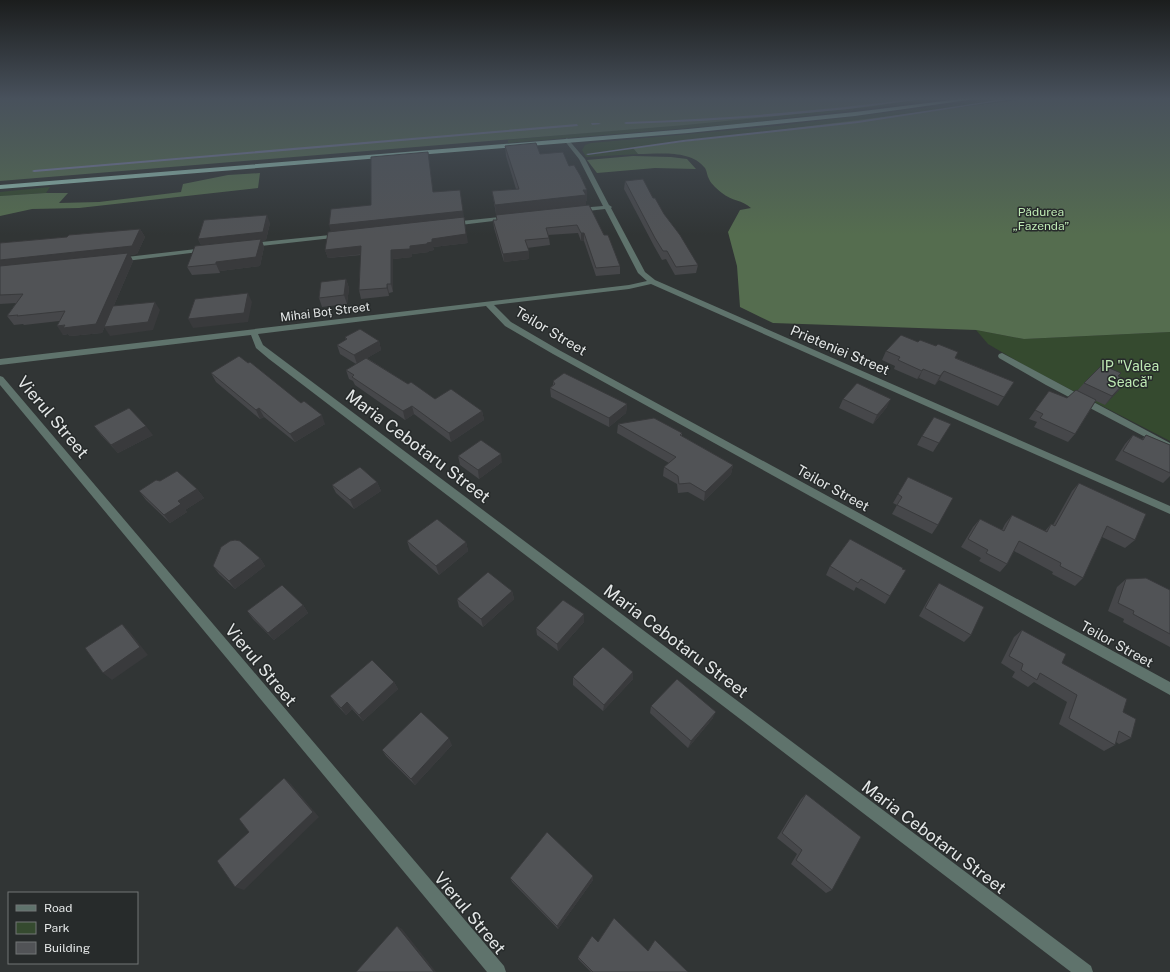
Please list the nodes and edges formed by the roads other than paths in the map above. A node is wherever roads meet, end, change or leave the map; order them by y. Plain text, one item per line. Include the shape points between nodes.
1 (514, 144) edge
2 (570, 144) edge
3 (0, 187) edge
4 (609, 207) junction
5 (569, 211) edge
6 (514, 217) edge
7 (443, 225) edge
8 (348, 235) edge
9 (245, 246) edge
10 (214, 249) edge
11 (111, 260) edge
12 (652, 282) junction
13 (488, 304) junction
14 (254, 333) junction
15 (1002, 356) dead end
16 (0, 362) edge
17 (0, 379) edge
18 (1170, 447) edge
19 (1170, 510) edge
20 (1170, 689) edge
21 (498, 972) edge
22 (1085, 972) edge

1 - 3 highway
2 - 4 street, Prieteniei Street via 582,159
4 - 5 street
4 - 12 street, Prieteniei Street via 642,273
6 - 7 street
8 - 9 street
10 - 11 street
12 - 13 street, Mihai Boț Street
12 - 19 street, Prieteniei Street
13 - 14 street, Mihai Boț Street
13 - 20 street, Teilor Street via 508,324 556,352
14 - 16 street, Mihai Boț Street
14 - 22 street, Maria Cebotaru Street via 259,346 272,357
15 - 18 street
17 - 21 street, Vierul Street

